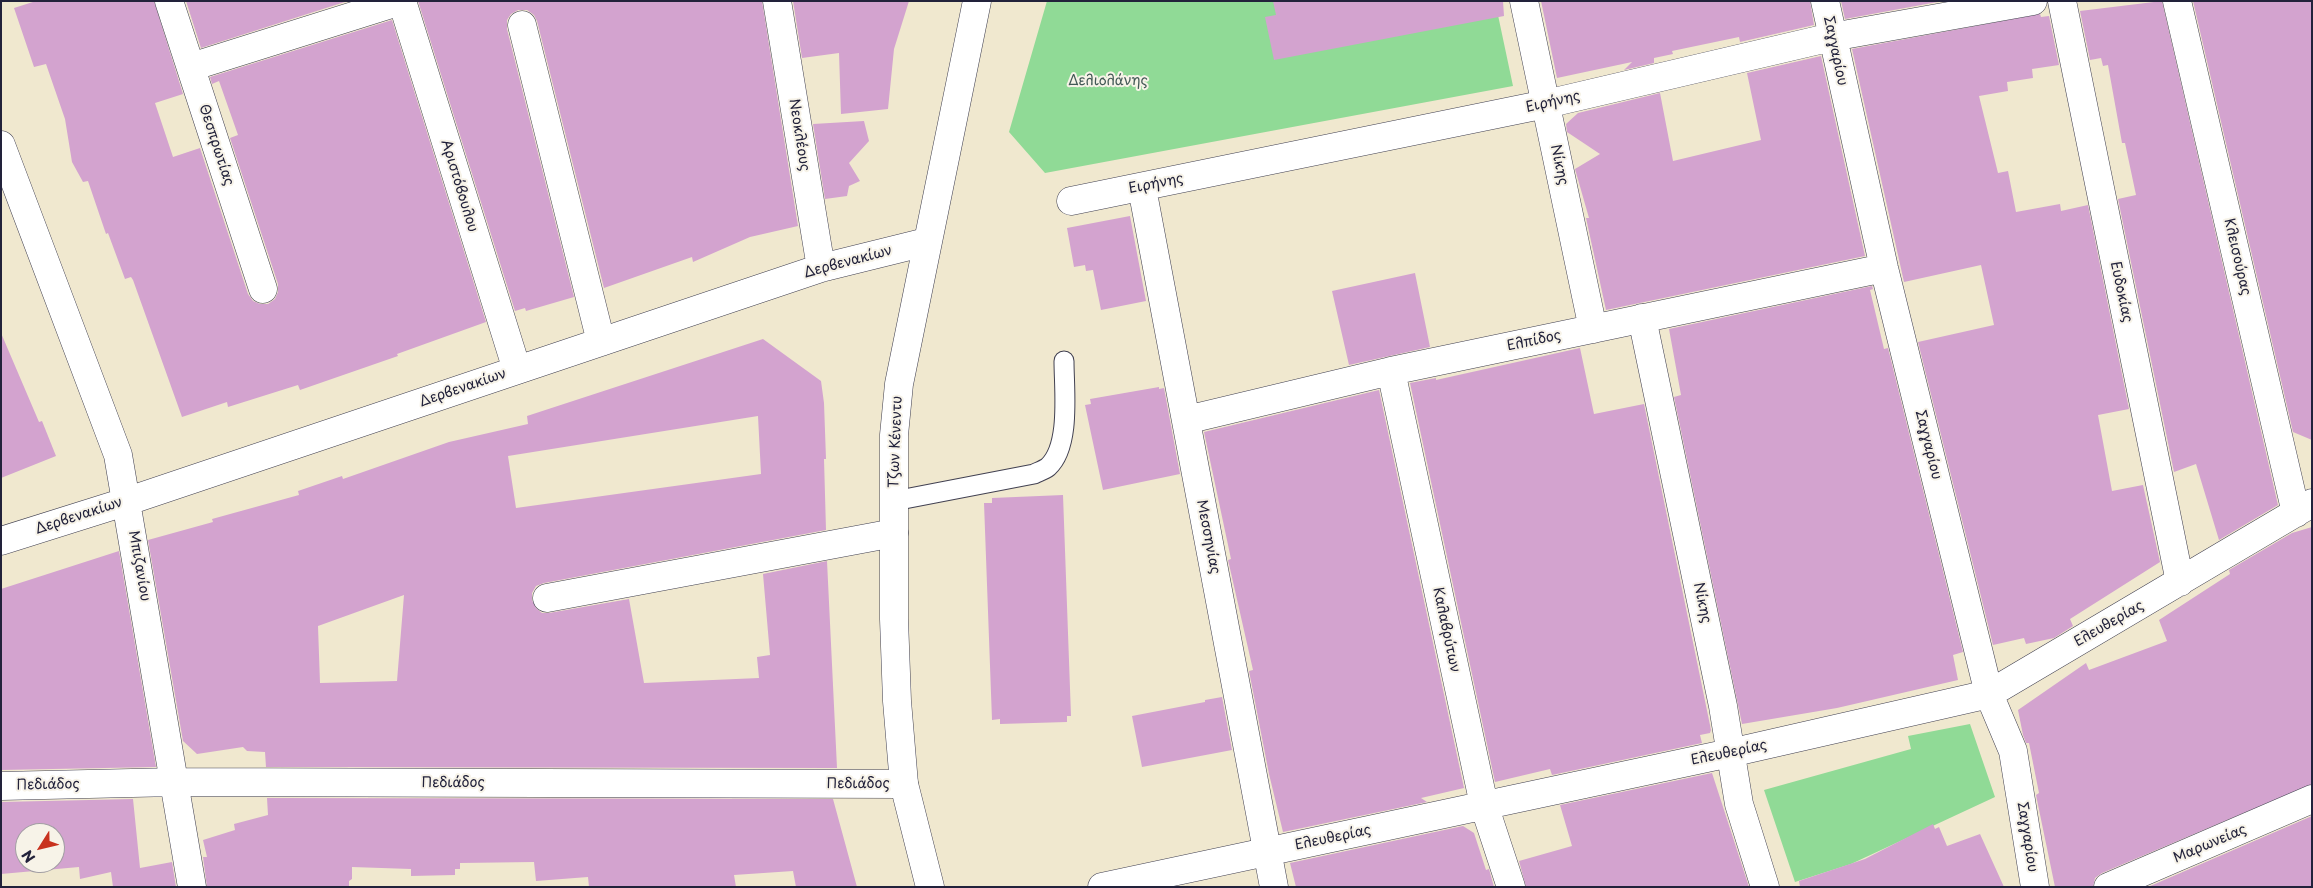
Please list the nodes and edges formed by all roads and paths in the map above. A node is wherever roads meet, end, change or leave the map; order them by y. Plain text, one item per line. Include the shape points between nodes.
1 (169, 1) edge
2 (401, 1) edge
3 (777, 1) edge
4 (976, 1) edge
5 (1524, 1) edge
6 (1825, 1) edge
7 (2033, 1) edge
8 (2062, 1) edge
9 (2177, 1) edge
10 (522, 25) dead end
11 (1832, 37) junction
12 (191, 67) junction
13 (1546, 104) junction
14 (1, 145) edge
15 (1142, 188) junction
16 (1071, 200) dead end
17 (926, 242) junction
18 (821, 268) junction
19 (1884, 268) junction
20 (262, 289) dead end
21 (1642, 318) junction
22 (1593, 329) junction
23 (601, 342) junction
24 (1064, 361) dead end
25 (517, 370) junction
26 (1391, 371) junction
27 (1186, 420) junction
28 (128, 501) junction
29 (894, 501) junction
30 (2304, 508) edge
31 (894, 533) junction
32 (1, 541) edge
33 (2180, 582) junction
34 (547, 598) dead end
35 (1989, 694) junction
36 (1730, 753) junction
37 (176, 782) junction
38 (904, 784) junction
39 (1, 786) edge
40 (2312, 799) edge
41 (1484, 805) junction
42 (1268, 852) junction
43 (192, 887) edge
44 (930, 887) edge
45 (1102, 887) edge
46 (1274, 887) edge
47 (1511, 887) edge
48 (1765, 887) edge
49 (2035, 887) edge
50 (2108, 887) edge

1 - 12 street, Θεσπρωτίας
2 - 12 street
2 - 25 street, Αριστόβουλου
3 - 18 street, Νεοκλέους
4 - 17 street, Τζων Κένεντυ
5 - 13 street, Νίκης
6 - 11 street, Σαγγαρίου
7 - 11 street, Ειρήνης
8 - 33 street, Ευδοκίας
9 - 30 street, Κλεισούρας
10 - 23 street
11 - 13 street, Ειρήνης
11 - 19 street, Σαγγαρίου
12 - 20 street, Θεσπρωτίας
13 - 15 street, Ειρήνης
13 - 22 street, Νίκης
14 - 28 street, Μπιζανίου via 118,455
15 - 16 street, Ειρήνης
15 - 27 street, Μεσσηνίας
17 - 18 street, Δερβενακίων
17 - 29 street, Τζων Κένεντυ via 898,384
18 - 23 street, Δερβενακίων
19 - 21 street, Ελπίδος
19 - 35 street, Σαγγαρίου
21 - 22 street, Ελπίδος
21 - 36 street, Νίκης
22 - 26 street, Ελπίδος
23 - 25 street, Δερβενακίων
24 - 29 lane via 1063,436 1058,453 1047,468 1034,474
25 - 28 street, Δερβενακίων
26 - 27 street, Ελπίδος
26 - 41 street, Καλαβρύτων
27 - 42 street, Μεσσηνίας
28 - 32 street, Δερβενακίων
28 - 37 street, Μπιζανίου
29 - 31 street, Τζων Κένεντυ
30 - 33 street, Ελευθερίας
31 - 34 street
31 - 38 street, Τζων Κένεντυ via 895,646
33 - 35 street, Ελευθερίας
35 - 36 street, Ελευθερίας
35 - 49 street, Σαγγαρίου via 2013,752
36 - 41 street, Ελευθερίας
36 - 48 street, Νίκης via 1739,804
37 - 38 street, Πεδιάδος
37 - 39 street, Πεδιάδος
37 - 43 street, Μπιζανίου
38 - 44 street, Τζων Κένεντυ
40 - 50 street, Μαρωνείας
41 - 42 street, Ελευθερίας
41 - 47 street, Καλαβρύτων
42 - 45 street, Ελευθερίας
42 - 46 street, Μεσσηνίας

